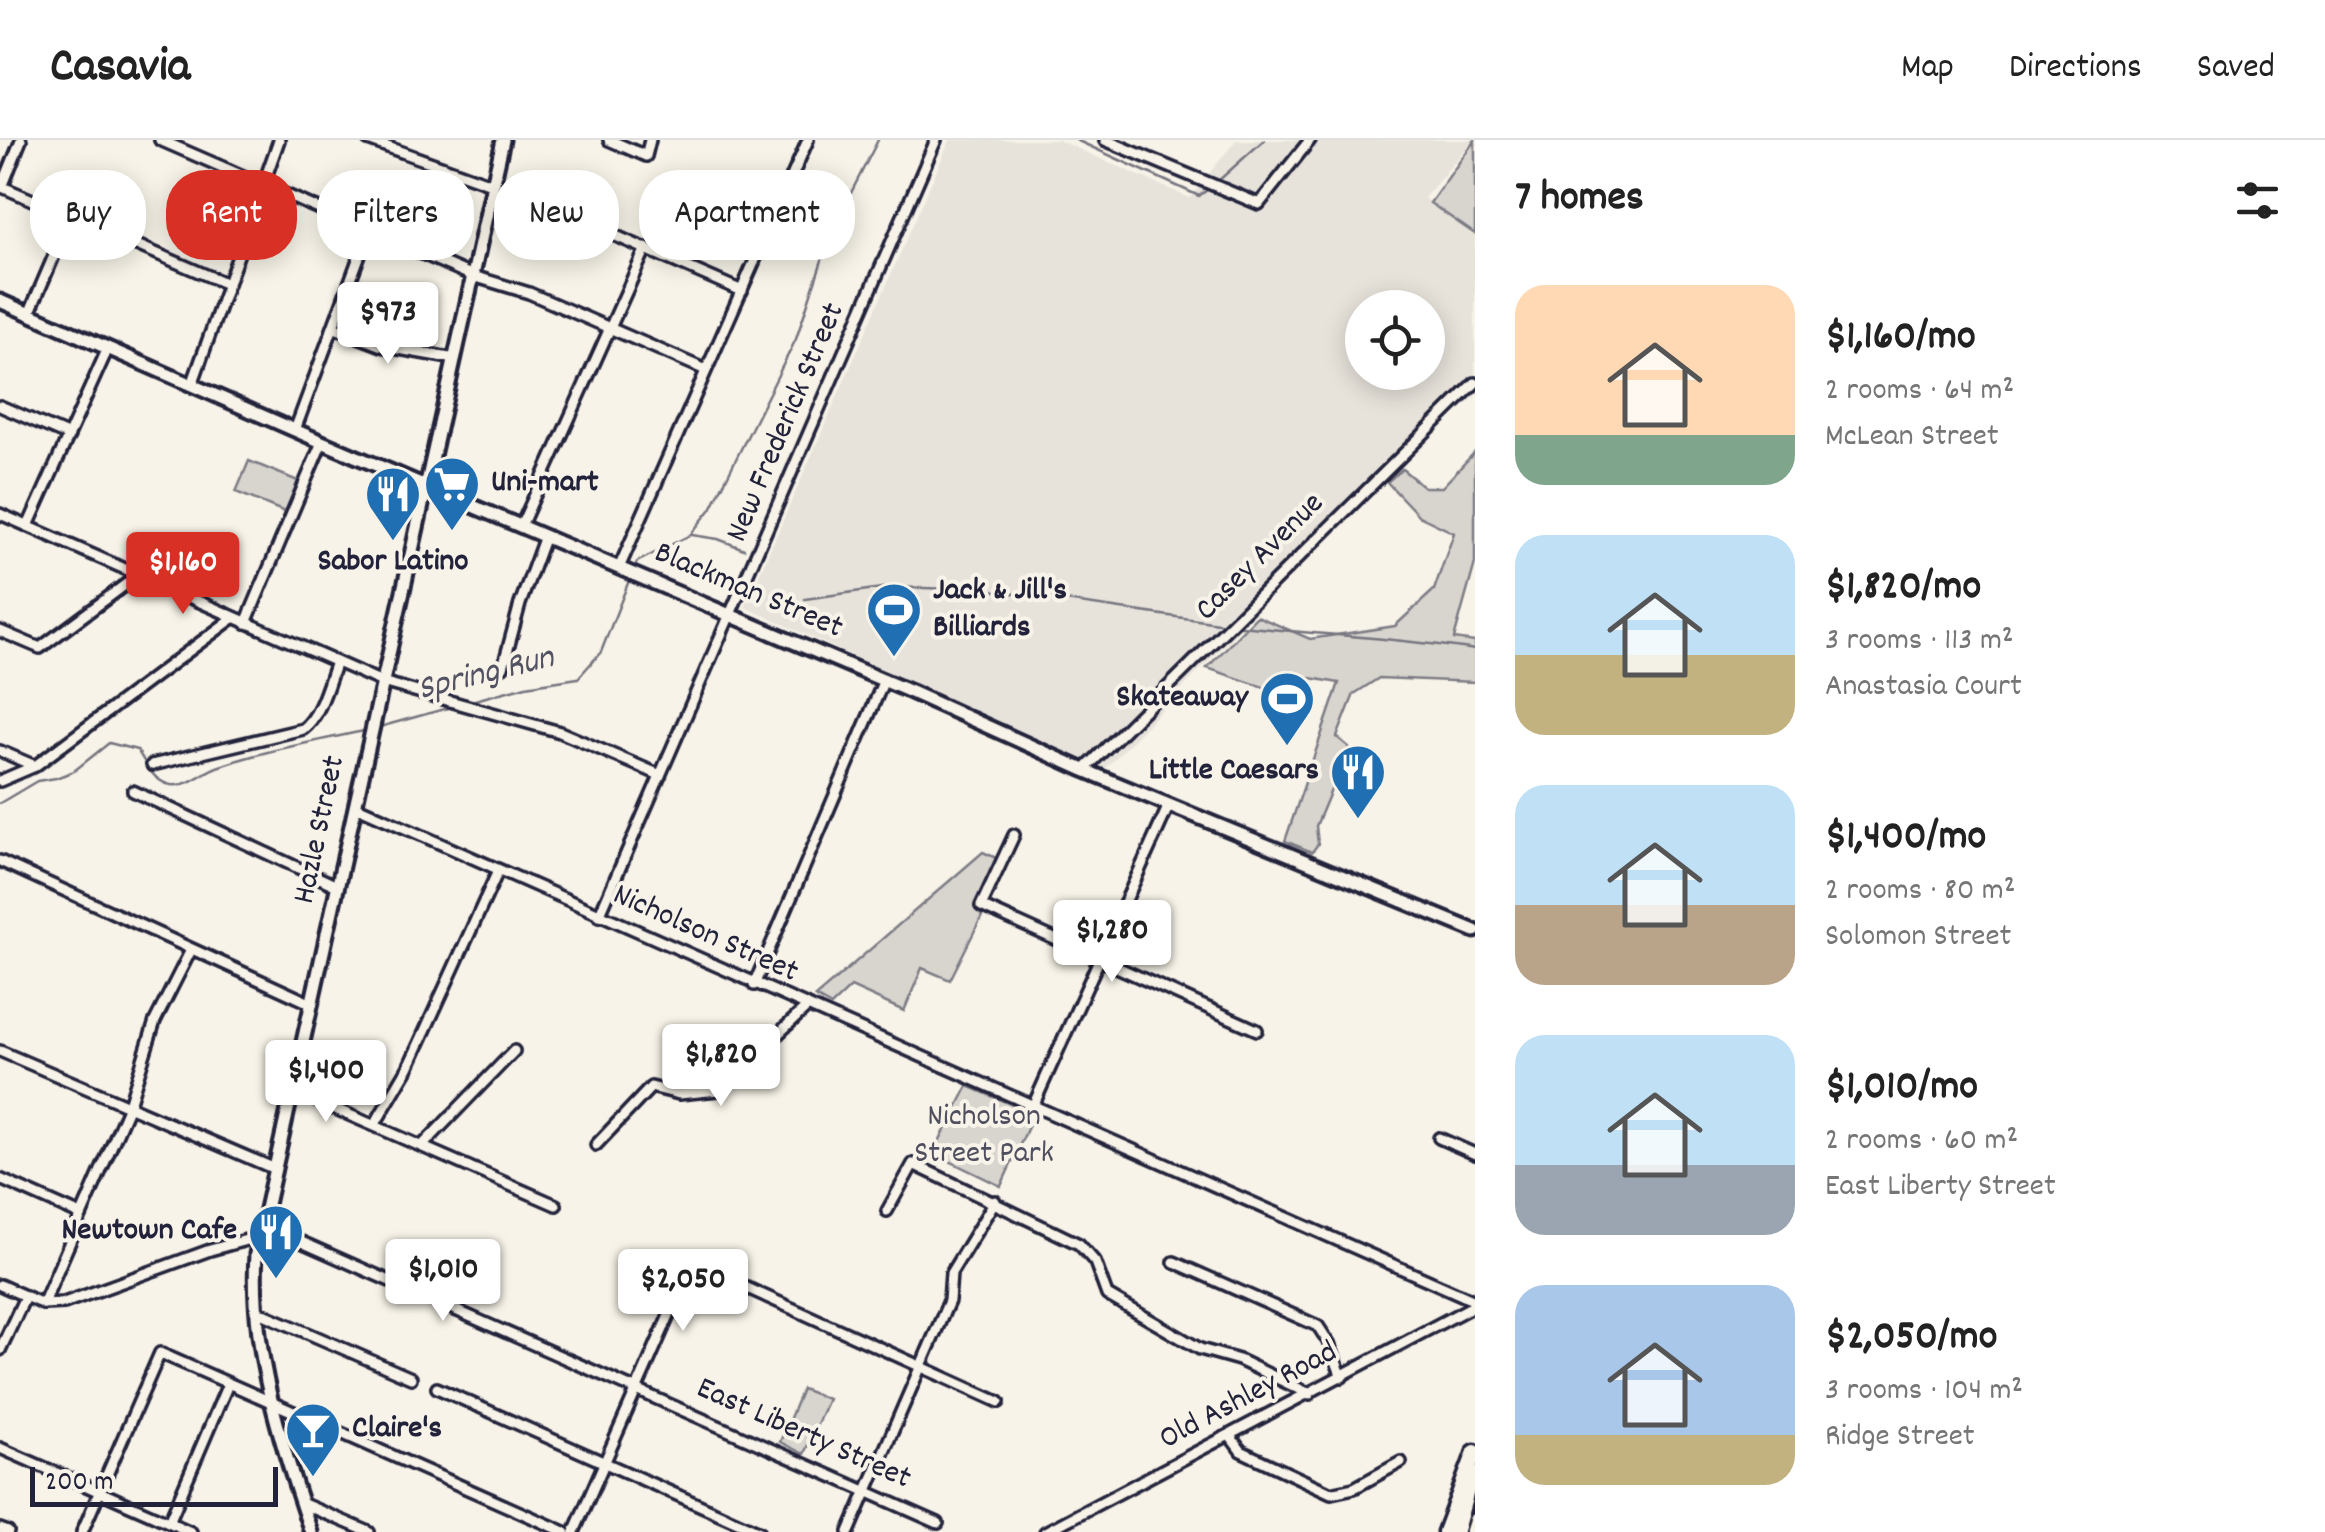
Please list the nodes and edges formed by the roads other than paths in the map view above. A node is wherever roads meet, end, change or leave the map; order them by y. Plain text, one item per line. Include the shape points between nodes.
1 (21, 140) edge
2 (161, 140) edge
3 (279, 140) edge
4 (504, 140) edge
5 (609, 140) edge
6 (650, 140) edge
7 (808, 140) edge
8 (936, 140) edge
9 (1105, 140) edge
10 (1310, 140) edge
11 (373, 141) edge
12 (228, 170) edge
13 (269, 170) edge
14 (1, 186) edge
15 (493, 189) junction
16 (30, 198) edge
17 (639, 245) edge
18 (146, 249) edge
19 (52, 260) edge
20 (236, 260) edge
21 (359, 260) edge
22 (437, 260) edge
23 (641, 260) edge
24 (673, 260) edge
25 (473, 276) junction
26 (227, 284) junction
27 (742, 290) junction
28 (0, 301) edge
29 (29, 314) junction
30 (335, 328) junction
31 (610, 329) junction
32 (108, 348) junction
33 (455, 359) junction
34 (706, 370) junction
35 (1475, 383) edge
36 (192, 385) junction
37 (0, 406) edge
38 (295, 430) junction
39 (69, 436) junction
40 (322, 442) junction
41 (428, 484) junction
42 (0, 514) edge
43 (28, 526) junction
44 (522, 526) junction
45 (544, 536) junction
46 (628, 571) junction
47 (137, 576) junction
48 (731, 614) junction
49 (234, 618) junction
50 (246, 623) junction
51 (0, 631) edge
52 (336, 662) junction
53 (503, 666) dead end
54 (884, 680) junction
55 (382, 682) junction
56 (0, 751) edge
57 (152, 765) dead end
58 (36, 766) junction
59 (1084, 770) junction
60 (660, 775) junction
61 (0, 781) edge
62 (133, 791) dead end
63 (1169, 805) junction
64 (355, 806) junction
65 (1014, 835) dead end
66 (0, 861) edge
67 (498, 871) junction
68 (337, 886) junction
69 (599, 916) junction
70 (1473, 926) edge
71 (191, 950) junction
72 (1100, 959) junction
73 (754, 985) junction
74 (312, 1004) junction
75 (807, 1007) junction
76 (1257, 1030) dead end
77 (0, 1051) edge
78 (514, 1051) dead end
79 (292, 1090) junction
80 (1033, 1106) junction
81 (128, 1108) junction
82 (375, 1124) junction
83 (1439, 1138) dead end
84 (596, 1145) dead end
85 (422, 1146) junction
86 (1475, 1154) edge
87 (274, 1168) junction
88 (0, 1179) edge
89 (995, 1202) junction
90 (556, 1205) dead end
91 (887, 1211) dead end
92 (82, 1215) junction
93 (262, 1230) junction
94 (1174, 1262) dead end
95 (0, 1284) edge
96 (24, 1297) junction
97 (1475, 1303) edge
98 (43, 1304) junction
99 (257, 1311) junction
100 (0, 1350) edge
101 (923, 1367) junction
102 (1342, 1377) junction
103 (411, 1378) dead end
104 (228, 1384) junction
105 (437, 1388) dead end
106 (638, 1389) junction
107 (1310, 1394) junction
108 (999, 1402) dead end
109 (272, 1403) junction
110 (1230, 1436) junction
111 (0, 1448) edge
112 (1475, 1452) edge
113 (1401, 1462) dead end
114 (606, 1463) junction
115 (1475, 1467) edge
116 (867, 1491) junction
117 (100, 1492) junction
118 (301, 1503) junction
119 (1475, 1519) edge
120 (169, 1522) junction
121 (938, 1523) dead end
122 (0, 1528) edge
123 (8, 1532) edge
124 (82, 1532) edge
125 (191, 1532) edge
126 (311, 1532) edge
127 (369, 1532) edge
128 (565, 1532) edge
129 (574, 1532) edge
130 (760, 1532) edge
131 (849, 1532) edge
132 (1045, 1532) edge
133 (1445, 1532) edge
134 (1457, 1532) edge
135 (1471, 1532) edge

1 - 14 street
2 - 12 street
3 - 13 street
4 - 15 main road, Hazle Street
5 - 6 street via 646,156
7 - 27 street
8 - 48 street, New Frederick Street
9 - 10 street via 1259,204
11 - 15 street
14 - 16 street
15 - 17 street
15 - 25 main road, Hazle Street
18 - 26 street
19 - 29 street
20 - 26 street
21 - 30 street
22 - 25 street
23 - 31 street
24 - 27 street
25 - 31 street
25 - 33 main road, Hazle Street
26 - 36 street
27 - 34 street
28 - 29 main road, Blackman Street
29 - 32 main road, Blackman Street
30 - 33 street via 382,346
30 - 38 street
31 - 34 street
31 - 44 street
32 - 36 main road, Blackman Street
32 - 39 street
33 - 41 main road, Hazle Street
34 - 46 street
35 - 59 street, Casey Avenue
36 - 38 main road, Blackman Street
37 - 39 street
38 - 40 main road, Blackman Street
39 - 43 street
40 - 41 main road, Blackman Street
40 - 50 street
41 - 44 main road, Blackman Street
41 - 55 main road, Hazle Street
42 - 43 street
43 - 47 street
44 - 45 main road, Blackman Street
45 - 46 main road, Blackman Street
45 - 53 street
46 - 48 main road, Blackman Street
47 - 49 street
47 - 51 street via 40,648
48 - 54 main road, Blackman Street
48 - 60 street, New Frederick Street
49 - 50 street
49 - 58 street
50 - 52 street
52 - 55 street
52 - 57 street via 303,728
54 - 59 main road, Blackman Street
54 - 73 street
55 - 60 street via 560,732
55 - 64 main road, Hazle Street
56 - 58 street
58 - 61 street
59 - 63 main road, Blackman Street
60 - 69 street, New Frederick Street
62 - 68 street
63 - 70 main road, Blackman Street
63 - 72 street
64 - 67 street, Nicholson Street
64 - 68 main road, Hazle Street
65 - 72 street via 981,906
66 - 71 street
67 - 69 street, Nicholson Street
67 - 82 street via 408,1068
68 - 74 main road, Hazle Street
69 - 73 street, Nicholson Street
71 - 74 street
71 - 81 street via 155,1021
72 - 76 street
72 - 80 street
73 - 75 street, Nicholson Street
74 - 79 main road, Hazle Street
75 - 80 street, Nicholson Street
75 - 84 street via 718,1090 678,1094 650,1088
77 - 81 street
78 - 85 street
79 - 82 street
79 - 87 main road, Hazle Street
80 - 97 street, Nicholson Street
81 - 87 street
81 - 92 street
82 - 85 street
83 - 86 street
85 - 90 street
87 - 93 main road, Hazle Street
88 - 92 street
89 - 91 street via 913,1164
89 - 101 street via 951,1273 949,1301
89 - 107 street via 1079,1244 1095,1262 1107,1296 1200,1350 1239,1360
92 - 98 street
93 - 98 street via 84,1296
93 - 99 main road, Hazle Street
93 - 106 street, East Liberty Street
94 - 102 street via 1318,1326
95 - 96 street
96 - 98 street
96 - 100 street
97 - 102 street, Old Ashley Road
99 - 103 street
99 - 109 main road, Hazle Street
101 - 106 street via 692,1263
101 - 108 street
101 - 116 street
102 - 107 street, Old Ashley Road
104 - 109 street
104 - 117 street via 160,1353
104 - 120 street
105 - 114 street
106 - 114 street
106 - 116 street, East Liberty Street
107 - 110 street, Old Ashley Road
109 - 118 main road, Hazle Street
109 - 128 street
110 - 113 street via 1240,1451 1331,1493
110 - 132 street, Old Ashley Road
111 - 117 street
112 - 133 highway
114 - 129 street
114 - 130 street
115 - 134 main road
116 - 121 street, East Liberty Street
116 - 131 street
117 - 120 street
117 - 124 street
118 - 126 main road, Hazle Street
118 - 127 street
119 - 135 main road
120 - 125 street
122 - 123 street

